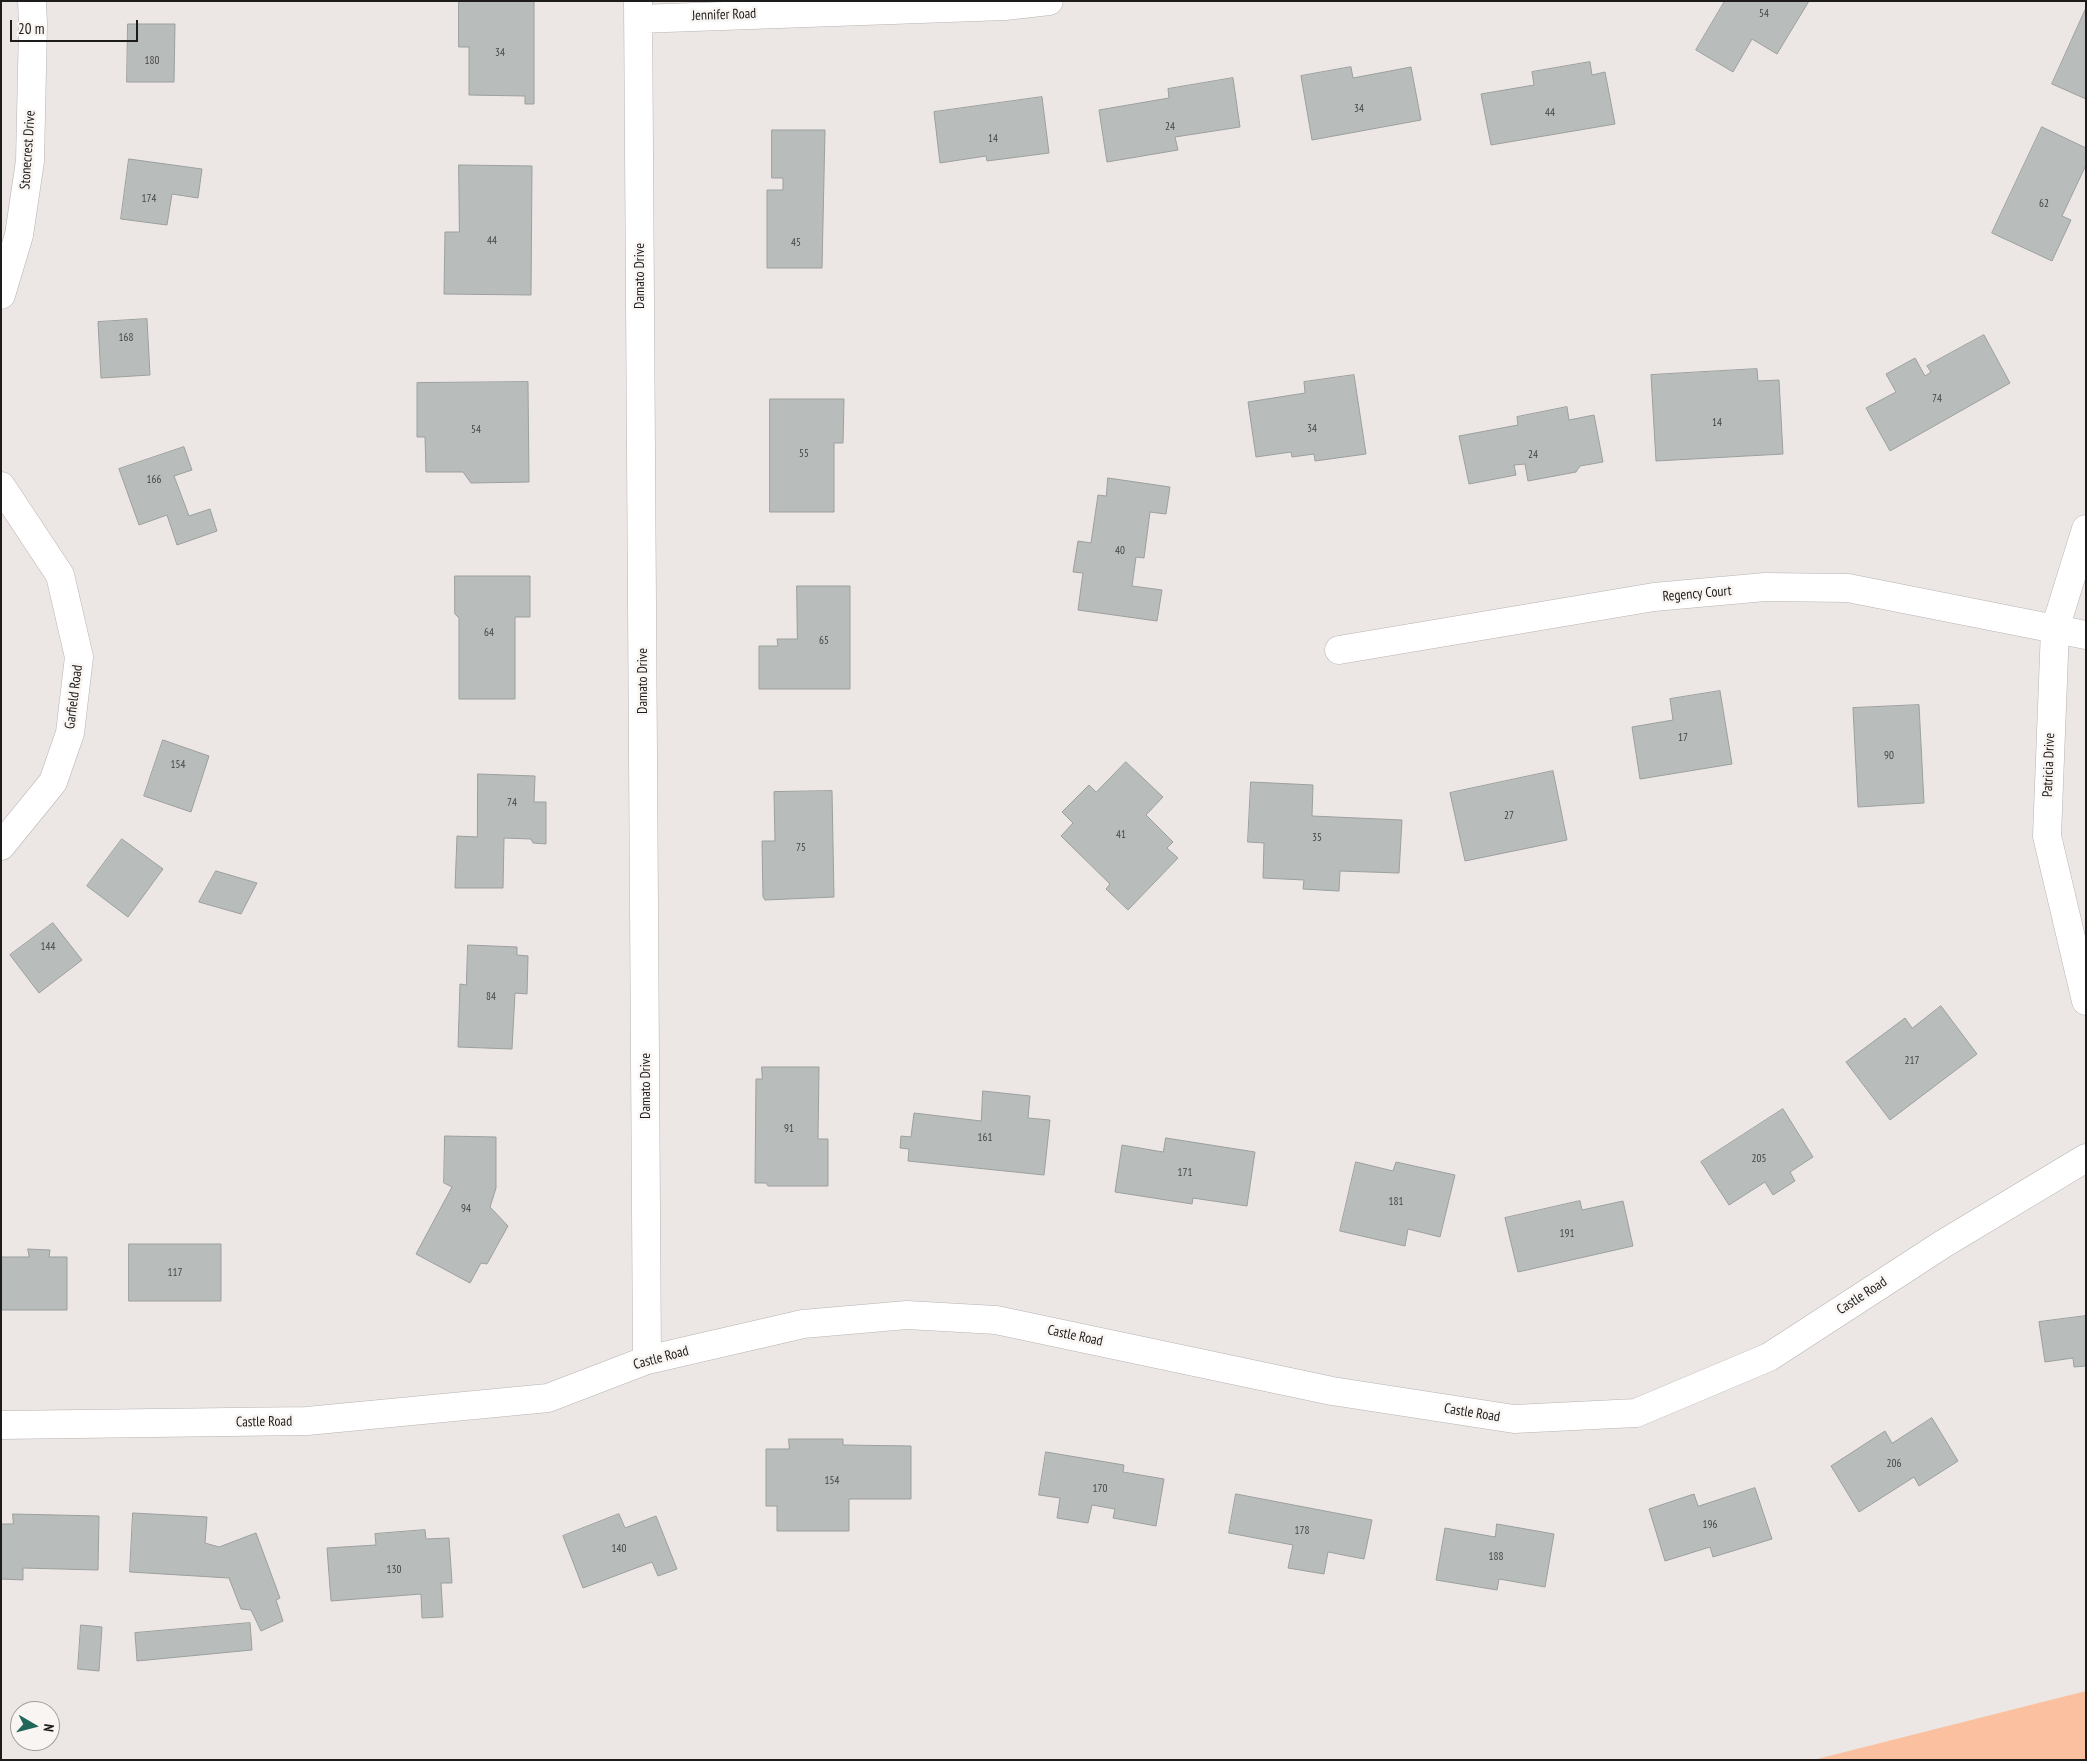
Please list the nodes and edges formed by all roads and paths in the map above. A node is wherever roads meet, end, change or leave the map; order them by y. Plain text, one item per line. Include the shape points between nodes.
1 (32, 1) edge
2 (1049, 1) edge
3 (638, 10) edge
4 (1, 296) edge
5 (1, 486) edge
6 (2086, 529) edge
7 (2055, 628) junction
8 (2086, 635) edge
9 (1339, 650) dead end
10 (1, 846) edge
11 (2086, 1001) edge
12 (2086, 1158) edge
13 (648, 1360) junction
14 (1, 1425) edge

1 - 4 street, Stonecrest Drive via 30,161 19,235
2 - 3 street, Jennifer Road via 1005,6
3 - 13 street, Damato Drive
5 - 10 street, Garfield Road via 60,575 79,657 70,733 52,782
6 - 7 street, Patricia Drive
7 - 8 street, Regency Court
7 - 9 street, Regency Court via 1848,588 1764,587 1654,598
7 - 11 street, Patricia Drive via 2047,836
12 - 13 street, Castle Road via 1943,1244 1769,1357 1636,1413 1514,1420 1332,1391 996,1320 907,1315 802,1324
13 - 14 street, Castle Road via 548,1398 307,1421

